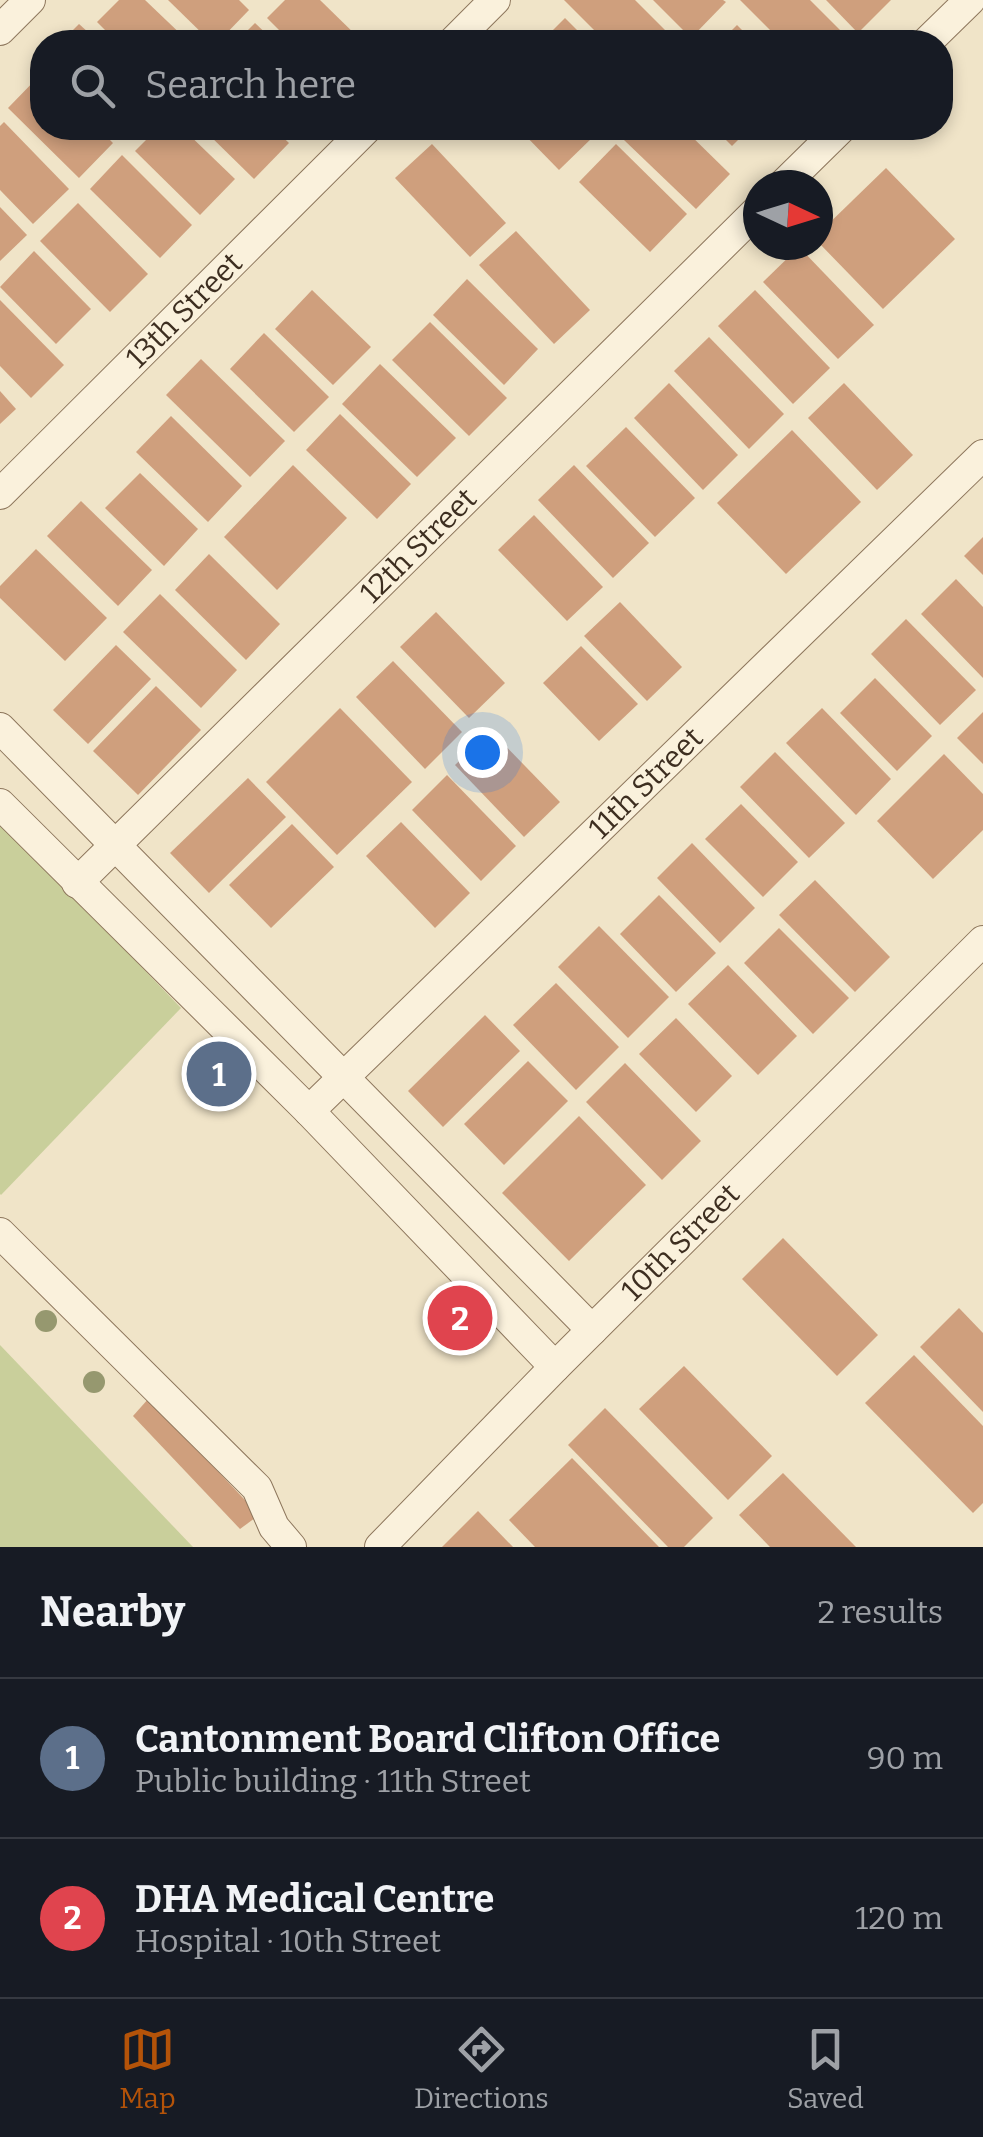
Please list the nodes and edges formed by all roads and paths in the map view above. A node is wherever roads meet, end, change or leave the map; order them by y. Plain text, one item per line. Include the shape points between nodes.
1 (30, 0) edge
2 (495, 0) edge
3 (970, 0) edge
4 (0, 30) edge
5 (465, 30) edge
6 (939, 30) edge
7 (356, 140) edge
8 (829, 140) edge
9 (798, 170) edge
10 (743, 225) edge
11 (983, 455) edge
12 (0, 494) edge
13 (0, 728) edge
14 (0, 804) edge
15 (116, 844) junction
16 (77, 883) junction
17 (983, 940) edge
18 (345, 1076) junction
19 (309, 1111) junction
20 (0, 1233) edge
21 (592, 1330) junction
22 (555, 1367) junction
23 (292, 1547) edge
24 (380, 1547) edge

1 - 4 street
2 - 5 street
3 - 6 street
7 - 12 street, 13th Street
8 - 9 street
10 - 15 street, 12th Street
11 - 18 street, 11th Street
13 - 15 street
14 - 16 street
15 - 16 street, 12th Street
15 - 18 street
16 - 19 street
17 - 21 street, 10th Street
18 - 19 street, 11th Street
18 - 21 street
19 - 22 street
20 - 23 street via 257,1488 274,1527
21 - 22 street, 10th Street
22 - 24 street, 10th Street

